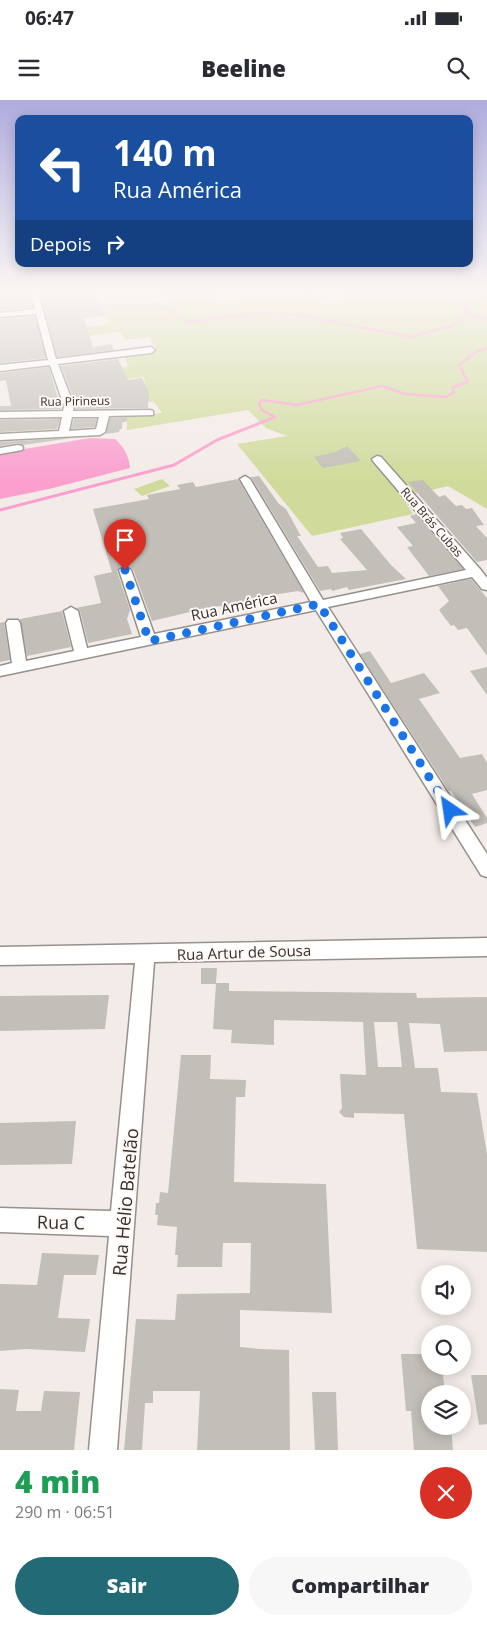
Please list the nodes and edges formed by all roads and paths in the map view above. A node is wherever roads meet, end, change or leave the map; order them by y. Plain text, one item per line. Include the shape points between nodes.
1 (51, 355) edge
2 (110, 355) edge
3 (52, 362) junction
4 (0, 368) edge
5 (105, 413) junction
6 (150, 413) dead end
7 (30, 414) junction
8 (68, 414) junction
9 (0, 415) edge
10 (63, 434) junction
11 (23, 436) junction
12 (0, 437) edge
13 (18, 448) dead end
14 (0, 451) edge
15 (377, 459) dead end
16 (245, 479) dead end
17 (125, 570) dead end
18 (476, 572) junction
19 (487, 586) edge
20 (319, 604) junction
21 (71, 611) dead end
22 (13, 623) dead end
23 (149, 641) junction
24 (82, 655) junction
25 (20, 668) junction
26 (0, 672) edge
27 (487, 869) edge
28 (487, 947) edge
29 (145, 955) junction
30 (0, 956) edge
31 (0, 1220) edge
32 (123, 1224) junction
33 (103, 1450) edge

1 - 3 street
2 - 3 street
3 - 4 street
3 - 8 street via 69,406
5 - 6 street, Rua Pirineus
5 - 8 street, Rua Pirineus
5 - 10 street via 102,431
7 - 8 street, Rua Pirineus
7 - 9 street, Rua Pirineus
7 - 11 street
8 - 10 street
10 - 11 street
11 - 12 street
13 - 14 street
15 - 18 street, Rua Brás Cubas
16 - 20 street
17 - 23 street
18 - 19 street, Rua Brás Cubas
18 - 20 street, Rua América
20 - 23 street, Rua América
20 - 27 street
21 - 24 street
22 - 25 street
23 - 24 street, Rua América
24 - 25 street, Rua América
25 - 26 street, Rua América
28 - 29 street, Rua Artur de Sousa
29 - 30 street, Rua Artur de Sousa
29 - 32 street, Rua Hélio Batelão
31 - 32 street, Rua C
32 - 33 street, Rua Hélio Batelão

